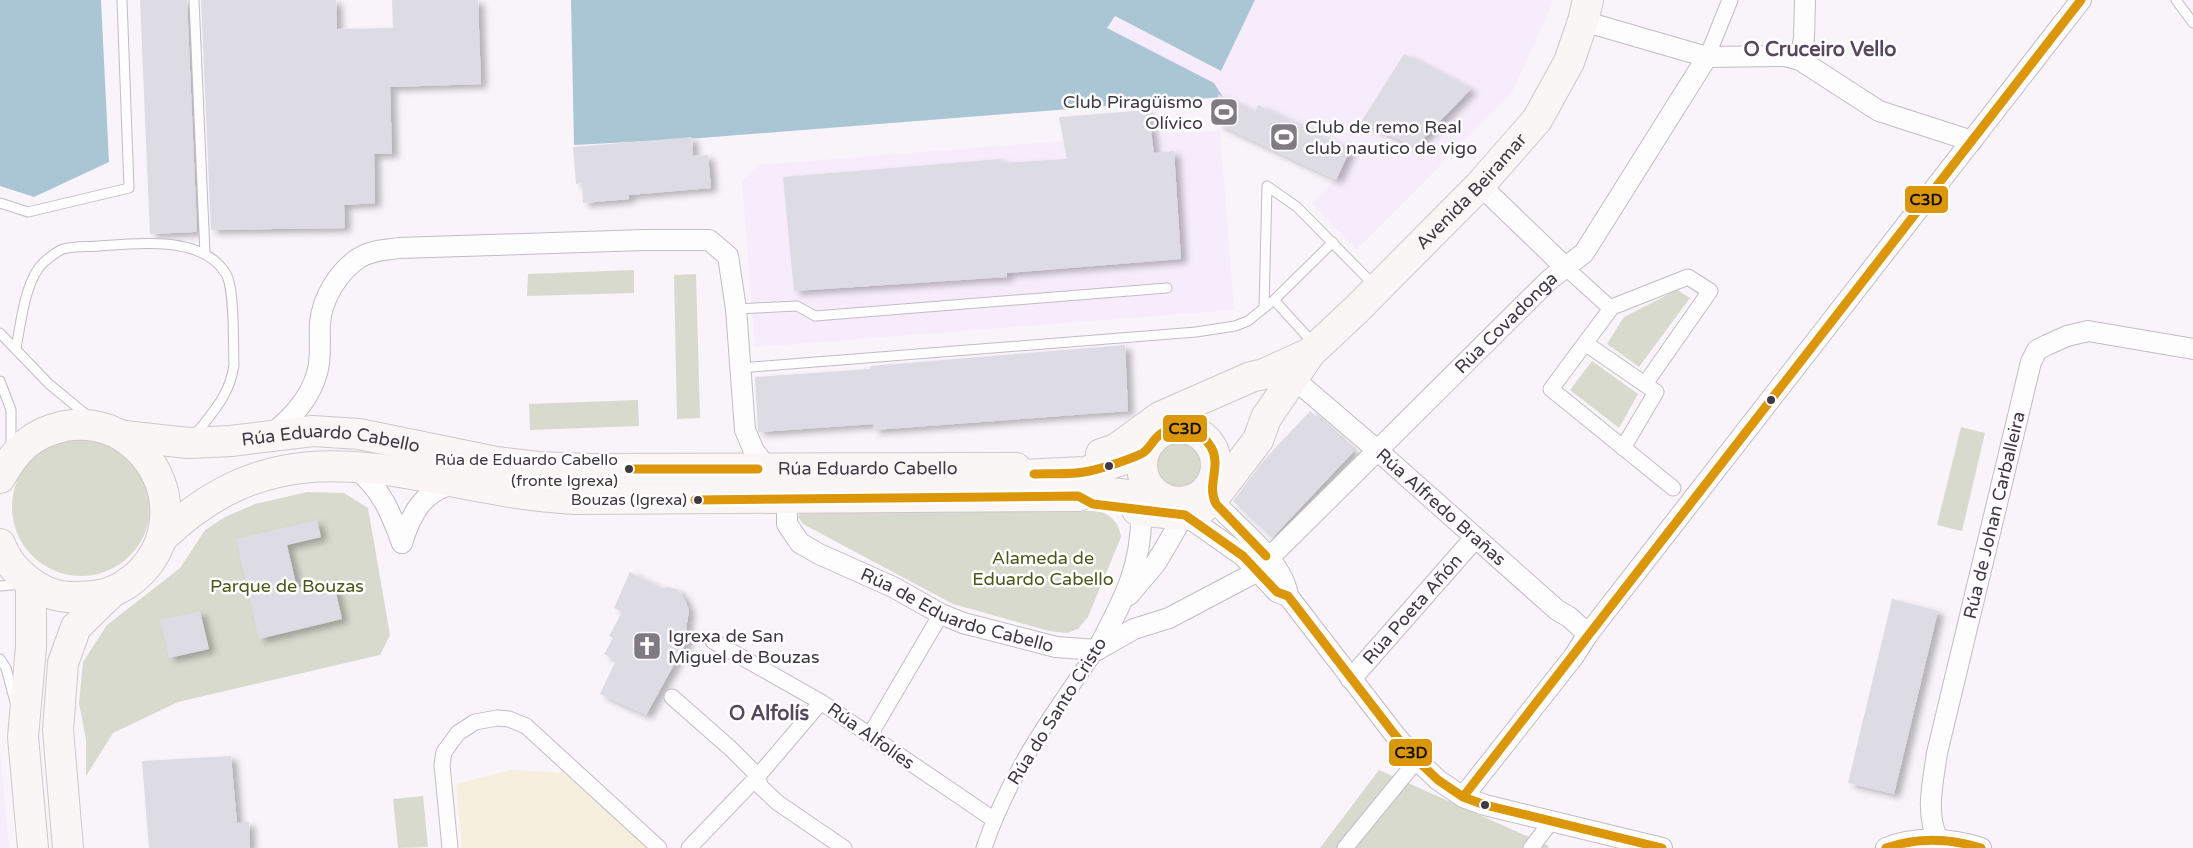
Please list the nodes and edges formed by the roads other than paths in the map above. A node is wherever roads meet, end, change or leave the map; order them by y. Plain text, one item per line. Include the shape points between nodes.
1 (122, 0) edge
2 (194, 0) edge
3 (1730, 0) edge
4 (1805, 0) edge
5 (2081, 0) edge
6 (2176, 0) edge
7 (1586, 10) edge
8 (2193, 22) edge
9 (1707, 57) junction
10 (1800, 60) junction
11 (1972, 141) junction
12 (1480, 185) junction
13 (0, 203) edge
14 (1333, 242) junction
15 (205, 254) junction
16 (1565, 267) junction
17 (1167, 288) dead end
18 (1377, 289) junction
19 (1274, 300) junction
20 (1612, 307) junction
21 (1264, 308) junction
22 (736, 309) junction
23 (0, 333) edge
24 (1585, 344) junction
25 (16, 348) junction
26 (2193, 349) edge
27 (1314, 350) junction
28 (740, 368) junction
29 (1264, 374) junction
30 (1294, 380) junction
31 (0, 381) edge
32 (1645, 384) junction
33 (1178, 428) junction
34 (112, 431) junction
35 (271, 435) junction
36 (188, 442) junction
37 (1623, 448) junction
38 (1377, 450) junction
39 (353, 466) junction
40 (6, 468) edge
41 (1016, 468) junction
42 (768, 469) junction
43 (460, 483) junction
44 (1673, 488) dead end
45 (1175, 489) junction
46 (787, 499) junction
47 (163, 537) junction
48 (1474, 539) junction
49 (0, 544) edge
50 (1264, 565) junction
51 (31, 583) junction
52 (0, 586) edge
53 (113, 591) junction
54 (1121, 604) junction
55 (942, 614) junction
56 (1588, 634) junction
57 (713, 641) dead end
58 (1097, 650) junction
59 (0, 659) edge
60 (1351, 679) junction
61 (672, 697) dead end
62 (821, 702) junction
63 (870, 735) junction
64 (23, 737) junction
65 (1418, 760) junction
66 (758, 776) junction
67 (1463, 797) junction
68 (993, 819) junction
69 (1551, 822) junction
70 (1938, 840) junction
71 (33, 848) edge
72 (68, 848) edge
73 (450, 848) edge
74 (659, 848) edge
75 (688, 848) edge
76 (844, 848) edge
77 (984, 848) edge
78 (1345, 848) edge
79 (1531, 848) edge
80 (1662, 848) edge
81 (1886, 848) edge
82 (1981, 848) edge

1 - 13 lane via 129,188 28,212
2 - 15 lane
3 - 9 street
4 - 10 street
5 - 11 street
6 - 8 lane
7 - 9 street
7 - 12 main road, Avenida Beiramar via 1561,78 1536,120
9 - 10 street via 1785,56
9 - 16 street, Rúa Covadonga via 1584,253
10 - 11 street via 1879,111
11 - 56 street
12 - 16 street
12 - 18 main road, Avenida Beiramar
14 - 18 lane
14 - 19 lane
14 - 21 lane via 1297,207 1267,186
15 - 25 lane via 181,246 142,243 61,249 42,264 30,283
15 - 36 lane via 227,276 234,365 220,405
16 - 20 street
16 - 38 street, Rúa Covadonga
17 - 22 lane via 815,316 797,306
18 - 27 main road, Avenida Beiramar
19 - 21 lane
19 - 27 lane
20 - 24 street
20 - 32 street via 1688,277 1710,291
21 - 28 lane via 1235,326 1196,332
22 - 28 street
22 - 35 street via 728,256 709,240 376,250 359,257 324,300 318,371 311,391 292,417
23 - 25 lane
24 - 32 street
24 - 37 street via 1551,389
25 - 34 lane via 49,384
26 - 70 street, Rúa de Johan Carballeira via 2088,331 2037,350 1937,753 1930,810
27 - 29 main road, Avenida Beiramar
27 - 30 main road, Avenida Beiramar
28 - 42 street via 745,430
29 - 33 main road, Avenida Beiramar via 1257,387
29 - 41 main road via 1160,417 1116,448 1070,460 1022,462
30 - 38 street, Rúa Alfredo Brañas
30 - 45 main road, Avenida Beiramar via 1266,418
31 - 40 lane via 11,410
32 - 37 street via 1656,392
33 - 45 main road, Avenida Beiramar via 1157,435 1149,443
33 - 45 main road via 1201,435 1215,455
34 - 36 main road, Rúa Eduardo Cabello
34 - 40 main road, Rúa Eduardo Cabello via 76,424 51,429 29,440
34 - 47 main road via 146,455 161,480 166,508
35 - 36 main road, Rúa Eduardo Cabello
35 - 42 main road, Rúa Eduardo Cabello via 313,431 359,434 538,467
37 - 44 street
38 - 48 street, Rúa Alfredo Brañas
38 - 50 street, Rúa Covadonga
39 - 43 main road, Rúa Eduardo Cabello
39 - 43 street via 378,490 390,509 402,543 410,518 420,504 433,493
39 - 47 main road, Rúa Eduardo Cabello via 305,466 251,479 209,499
41 - 42 main road, Rúa Eduardo Cabello
41 - 45 main road, Rúa Eduardo Cabello via 1022,475 1085,472
43 - 46 main road, Rúa Eduardo Cabello via 575,499
45 - 46 main road, Rúa Eduardo Cabello via 1093,504 1078,496
45 - 50 street
45 - 50 street via 1235,549
45 - 54 street, Rúa do Santo Cristo via 1142,535
45 - 54 street, Rúa do Santo Cristo via 1156,563
46 - 55 street, Rúa de Eduardo Cabello via 787,524 801,543
47 - 53 main road via 135,579
48 - 56 street, Rúa Alfredo Brañas
48 - 60 street, Rúa Poeta Añón
49 - 51 main road via 14,569
50 - 58 street via 1169,618 1134,629
50 - 60 street via 1287,584 1288,596
51 - 52 lane
51 - 53 main road via 63,597 89,598
51 - 64 main road via 31,647
53 - 72 main road via 76,627 63,663 58,730
54 - 58 street, Rúa do Santo Cristo
55 - 58 street, Rúa de Eduardo Cabello via 1056,647
55 - 63 street
56 - 67 street
57 - 62 street, Rúa Alfolíes
58 - 68 street, Rúa do Santo Cristo via 1033,744
59 - 64 lane via 6,668
60 - 65 street
61 - 66 street
62 - 63 street, Rúa Alfolíes
62 - 66 street
63 - 68 street, Rúa Alfolíes
64 - 71 main road
65 - 67 street
65 - 78 street
66 - 75 street
66 - 76 street via 760,786 778,803
67 - 69 street
68 - 77 street, Rúa do Santo Cristo
69 - 79 street
69 - 80 street
70 - 81 street
70 - 82 street
73 - 74 street via 444,752 458,733 475,722 497,718 526,726

